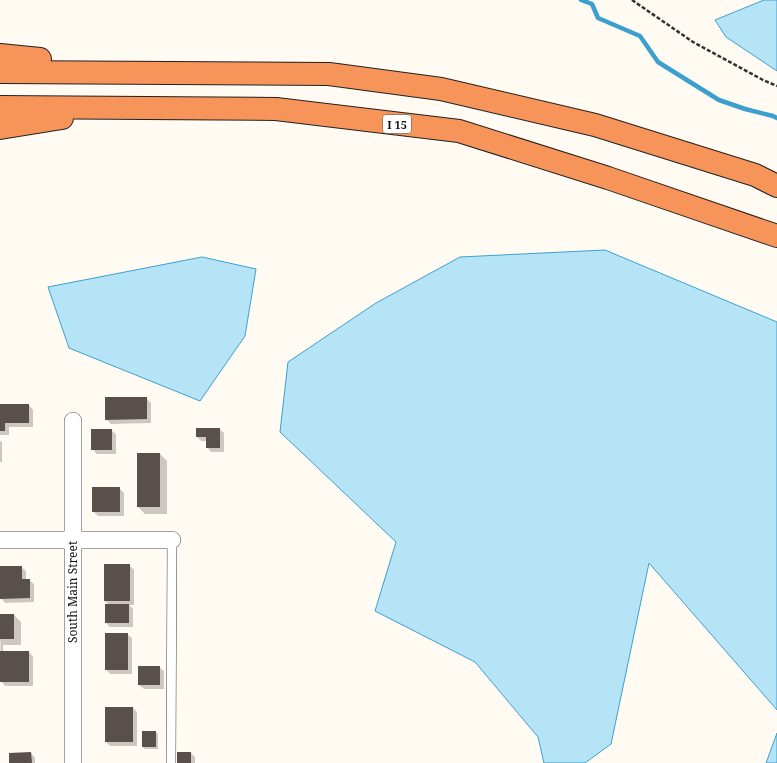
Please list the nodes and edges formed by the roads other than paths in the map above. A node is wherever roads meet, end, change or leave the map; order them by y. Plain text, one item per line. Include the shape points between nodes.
1 (0, 55) edge
2 (0, 72) edge
3 (181, 73) junction
4 (0, 107) edge
5 (132, 108) junction
6 (0, 128) edge
7 (777, 186) edge
8 (777, 236) edge
9 (72, 421) dead end
10 (0, 540) edge
11 (172, 540) joint
12 (72, 541) junction
13 (73, 763) edge
14 (171, 763) edge

1 - 3 highway
2 - 3 highway
3 - 7 highway via 329,74 441,89 595,125 755,176
4 - 5 highway, I 15
5 - 6 highway
5 - 8 highway, I 15 via 276,109 458,132 608,178
9 - 12 street, South Main Street
10 - 12 street
11 - 12 street
11 - 14 lane
12 - 13 street, South Main Street

